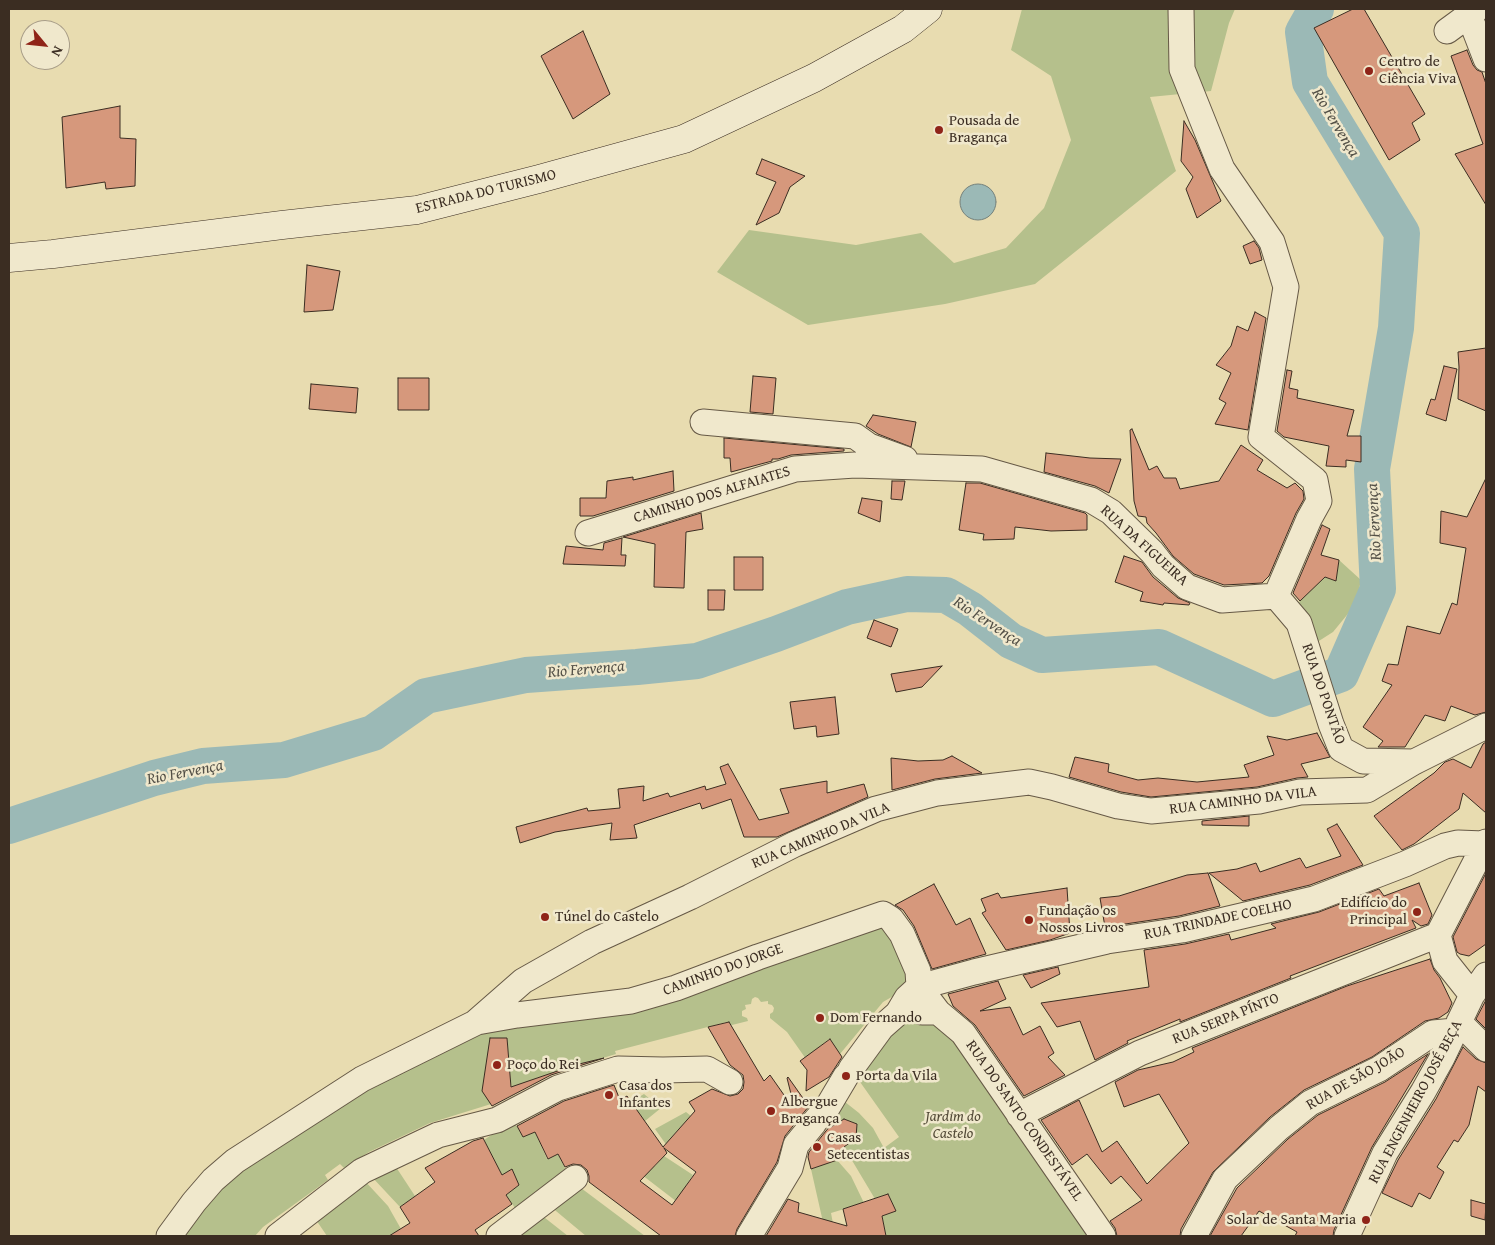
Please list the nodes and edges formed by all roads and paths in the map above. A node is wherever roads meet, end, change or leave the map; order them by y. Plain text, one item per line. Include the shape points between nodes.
1 (928, 9) edge
2 (1181, 9) edge
3 (1473, 12) edge
4 (1447, 31) dead end
5 (1486, 59) edge
6 (9, 258) edge
7 (703, 422) dead end
8 (926, 466) junction
9 (588, 533) dead end
10 (1276, 596) junction
11 (1486, 726) edge
12 (1414, 762) junction
13 (1485, 843) edge
14 (1438, 935) junction
15 (1479, 985) edge
16 (919, 987) junction
17 (938, 1012) junction
18 (898, 1013) junction
19 (475, 1023) junction
20 (1457, 1026) junction
21 (1486, 1049) edge
22 (730, 1082) dead end
23 (1019, 1115) junction
24 (575, 1178) dead end
25 (170, 1236) edge
26 (278, 1236) edge
27 (499, 1236) edge
28 (749, 1236) edge
29 (1103, 1236) edge
30 (1194, 1236) edge
31 (1347, 1236) edge

1 - 6 street, ESTRADA DO TURISMO via 903,29 814,78 684,139 540,179 417,210
2 - 10 street via 1182,69 1222,169 1272,242 1286,287 1261,437 1315,480 1319,501
3 - 4 street
3 - 5 street
7 - 8 street via 855,436 869,446
8 - 9 street, CAMINHO DOS ALFAIATES via 855,465 795,469
8 - 10 street, RUA DA FIGUEIRA via 982,468 1091,500 1111,512 1186,587 1222,600
10 - 12 street, RUA DO PONTÃO via 1299,624 1341,749 1363,761
11 - 12 street, RUA CAMINHO DA VILA
12 - 19 street, RUA CAMINHO DA VILA via 1367,790 1300,792 1259,801 1151,811 1118,806 1029,782 937,793 876,809 795,844 592,942 524,981
13 - 14 street
13 - 16 street, RUA TRINDADE COELHO via 1445,846 1314,899 1182,930 1107,941
14 - 15 street via 1445,962
14 - 23 street, RUA SERPA PÍNTO via 1140,1053
15 - 20 street, RUA ENGENHEIRO JOSÉ BEÇA
16 - 17 street, RUA DO SANTO CONDESTÁVEL
16 - 18 street via 906,998
16 - 19 street, CAMINHO DO JORGE via 918,971 902,934 883,914 631,1001
17 - 18 street
17 - 23 street, RUA DO SANTO CONDESTÁVEL via 963,1033
18 - 28 street via 881,1028 827,1108 796,1145 790,1168
19 - 25 street via 362,1079 235,1161 213,1180
20 - 21 street
20 - 30 street, RUA DE SÃO JOÃO via 1433,1032 1379,1069 1310,1103 1225,1179
20 - 31 street, RUA ENGENHEIRO JOSÉ BEÇA via 1428,1084 1385,1153
22 - 26 street via 707,1069 618,1069 558,1088 497,1120 438,1135 362,1171
23 - 29 street, RUA DO SANTO CONDESTÁVEL
24 - 27 street

